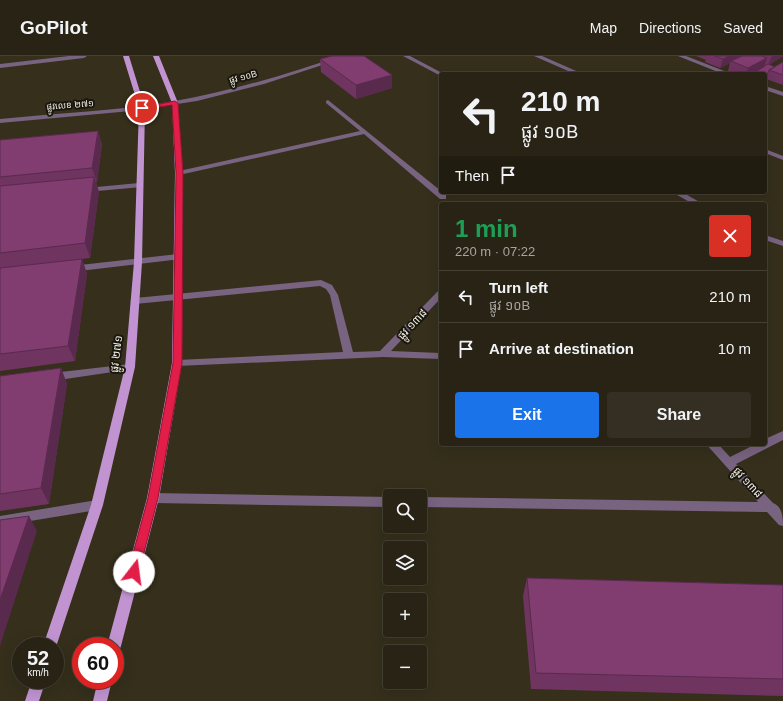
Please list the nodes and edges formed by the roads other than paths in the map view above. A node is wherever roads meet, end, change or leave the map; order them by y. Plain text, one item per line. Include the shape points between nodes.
1 (24, 56) edge
2 (84, 56) edge
3 (126, 56) edge
4 (156, 56) edge
5 (345, 56) edge
6 (406, 56) edge
7 (536, 56) edge
8 (681, 56) edge
9 (24, 63) junction
10 (0, 66) edge
11 (575, 72) edge
12 (724, 72) edge
13 (439, 73) edge
14 (767, 89) edge
15 (783, 94) edge
16 (328, 102) dead end
17 (175, 103) junction
18 (142, 108) junction
19 (0, 121) edge
20 (365, 132) junction
21 (767, 152) edge
22 (783, 158) edge
23 (180, 173) junction
24 (139, 185) junction
25 (77, 191) edge
26 (439, 194) edge
27 (439, 194) edge
28 (680, 194) edge
29 (443, 197) dead end
30 (695, 202) edge
31 (767, 240) edge
32 (783, 244) edge
33 (178, 258) junction
34 (138, 262) junction
35 (60, 270) edge
36 (439, 295) edge
37 (178, 296) junction
38 (135, 301) junction
39 (383, 354) junction
40 (349, 356) junction
41 (439, 356) edge
42 (177, 363) junction
43 (130, 367) junction
44 (38, 378) edge
45 (783, 436) edge
46 (767, 444) edge
47 (713, 446) edge
48 (763, 446) edge
49 (730, 462) junction
50 (153, 498) junction
51 (383, 502) edge
52 (427, 502) edge
53 (97, 505) junction
54 (772, 507) junction
55 (0, 521) edge
56 (783, 521) edge
57 (53, 637) edge
58 (116, 637) edge
59 (36, 689) edge
60 (103, 689) edge
61 (32, 701) edge
62 (100, 701) edge

1 - 9 street
2 - 9 street
3 - 18 main road, ផ្លូវ ២៧១
4 - 17 main road
5 - 17 street, ផ្លូវ ១០B via 273,79
6 - 13 street
7 - 11 street
8 - 12 street
9 - 10 street
14 - 15 street
16 - 20 street
17 - 18 street, ផ្លូវ ១០B
17 - 23 main road
18 - 19 street, ផ្លូវលេខ ២៧១
18 - 24 main road, ផ្លូវ ២៧១
20 - 23 street
20 - 26 street
21 - 22 street
23 - 33 main road
24 - 25 street
24 - 34 main road, ផ្លូវ ២៧១
27 - 29 street
28 - 30 street
31 - 32 street
33 - 34 street
33 - 37 main road
34 - 35 street
34 - 38 main road, ផ្លូវ ២៧១
36 - 39 street, ផ្លូវ ១៣៨
37 - 38 street
37 - 40 street via 321,283 329,287 334,295
37 - 42 main road
38 - 43 main road, ផ្លូវ ២៧១
39 - 40 street
39 - 41 street
40 - 42 street
42 - 50 main road
43 - 44 street
43 - 53 main road, ផ្លូវ ២៧១
45 - 46 street
47 - 49 street, ផ្លូវ ១៣៨
48 - 49 street
49 - 54 street, ផ្លូវ ១៣៨
50 - 51 street
50 - 58 main road
52 - 54 street
53 - 55 street
53 - 57 main road, ផ្លូវ ២៧១
54 - 56 street, ផ្លូវ ១៣៨
59 - 61 main road
60 - 62 main road

